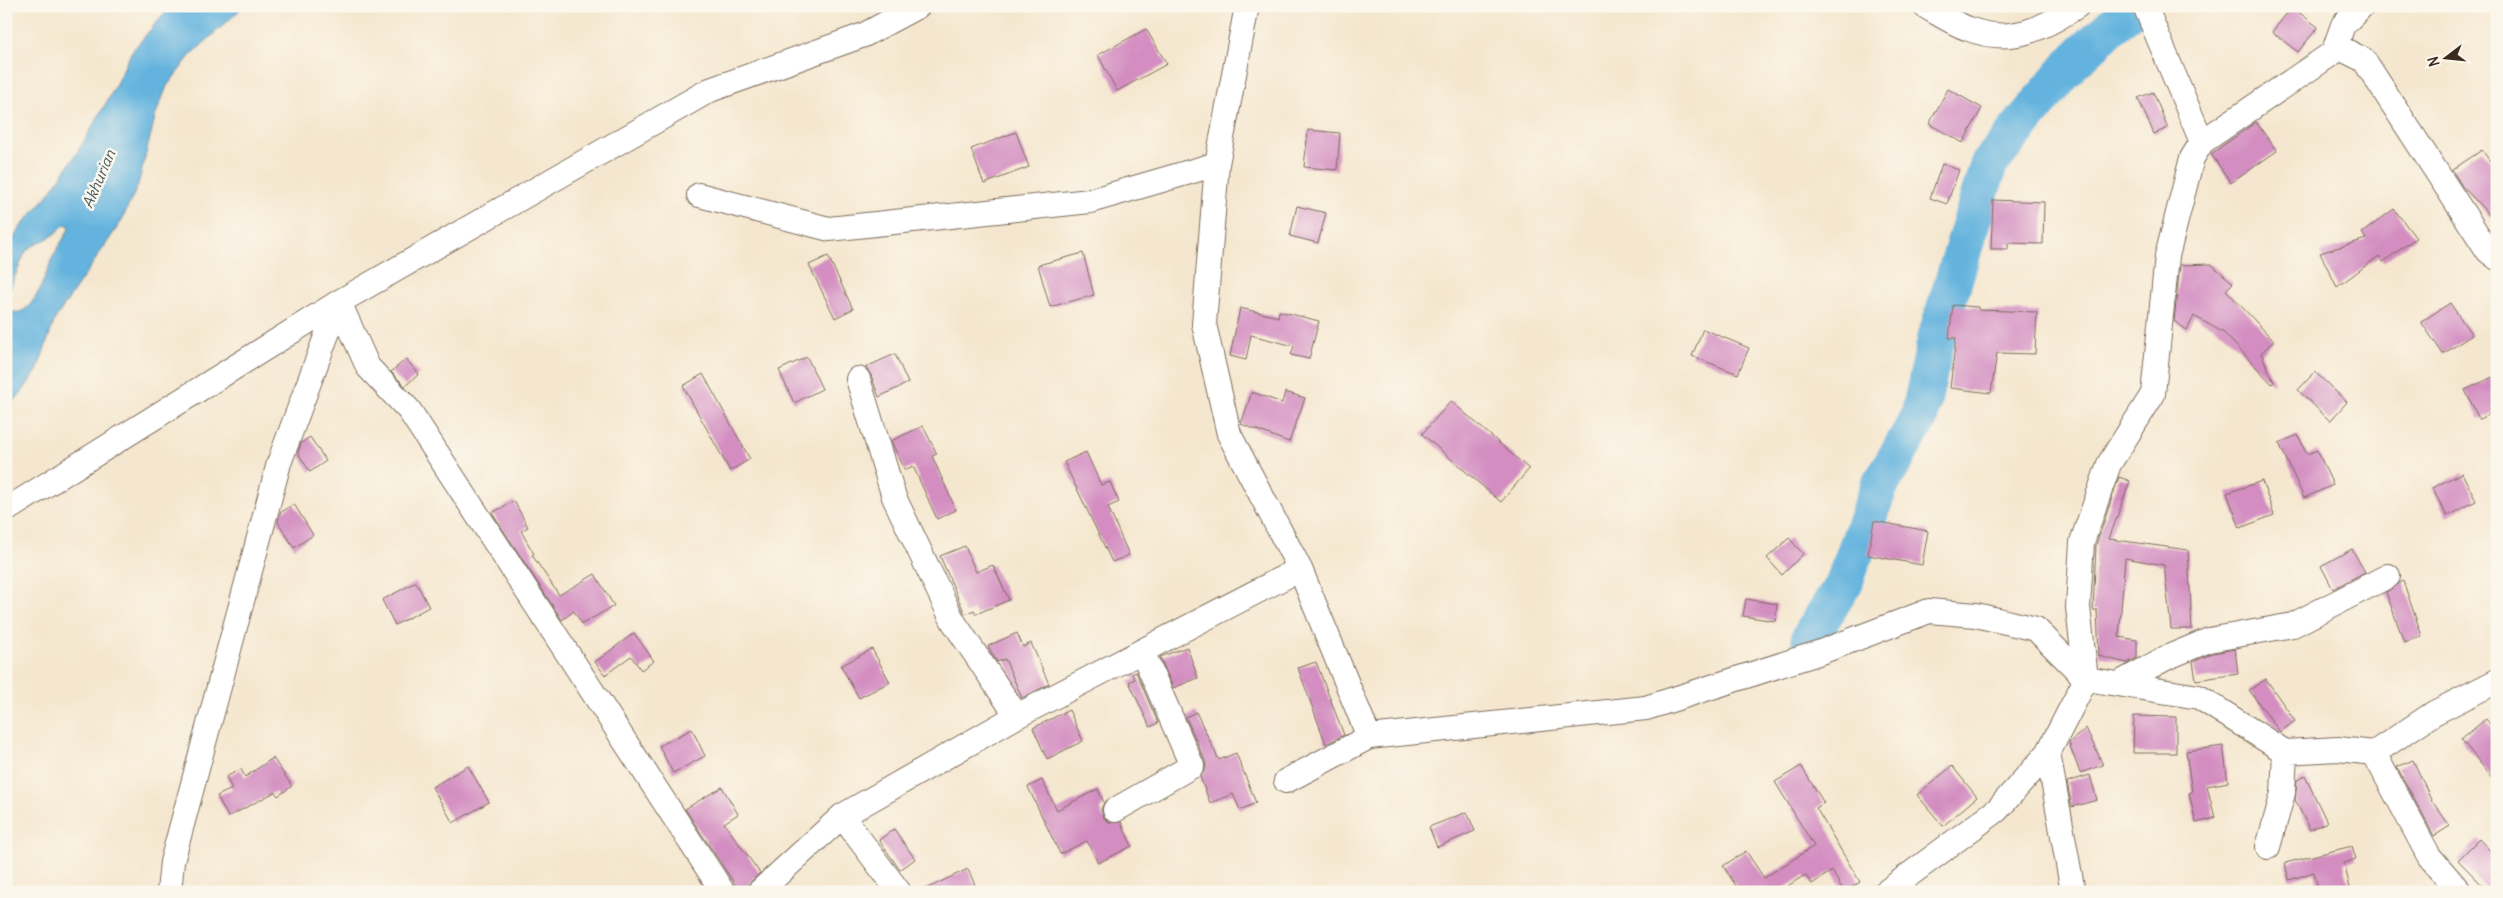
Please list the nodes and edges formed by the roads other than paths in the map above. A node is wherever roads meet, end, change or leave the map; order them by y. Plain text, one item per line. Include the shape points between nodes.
1 (918, 6) edge
2 (1247, 6) edge
3 (1925, 6) edge
4 (2077, 6) edge
5 (2145, 6) edge
6 (2362, 6) edge
7 (2333, 53) junction
8 (2202, 142) junction
9 (1217, 164) junction
10 (699, 194) dead end
11 (2497, 258) edge
12 (339, 302) junction
13 (858, 379) dead end
14 (6, 510) edge
15 (1300, 569) junction
16 (2388, 576) dead end
17 (1142, 652) junction
18 (2086, 679) junction
19 (2497, 681) edge
20 (2118, 684) junction
21 (1017, 716) junction
22 (1369, 737) junction
23 (2285, 752) junction
24 (2374, 753) junction
25 (2048, 754) junction
26 (1286, 781) dead end
27 (1115, 810) dead end
28 (842, 816) junction
29 (2268, 847) dead end
30 (169, 892) edge
31 (723, 892) edge
32 (758, 892) edge
33 (899, 892) edge
34 (1886, 892) edge
35 (2073, 892) edge
36 (2460, 892) edge

1 - 12 street via 864,35 710,90
2 - 9 street
3 - 4 street via 1970,30 2010,37 2050,24
5 - 8 street
6 - 7 street via 2343,26
7 - 8 street
7 - 11 street via 2340,48 2364,60 2488,251
8 - 18 street via 2192,158 2167,256 2153,394 2109,464 2082,542 2078,608
9 - 10 street via 1090,201 829,229
9 - 15 street via 1204,324 1229,434
12 - 14 street
12 - 30 street via 279,462 172,862
12 - 31 street via 368,367 408,410
13 - 21 street via 894,497 953,621
15 - 17 street
15 - 22 street
16 - 20 street via 2293,625 2209,640 2166,658
17 - 21 street
17 - 27 street via 1192,766
18 - 20 street
18 - 22 street via 2036,630 1976,614 1930,612 1818,653 1646,708
18 - 25 street
19 - 24 street via 2434,713
20 - 23 street via 2199,697
21 - 28 street
22 - 26 street
23 - 24 street via 2338,749
23 - 29 street via 2282,793
24 - 36 street via 2429,856
25 - 34 street via 1997,810
25 - 35 street
28 - 32 street
28 - 33 street

